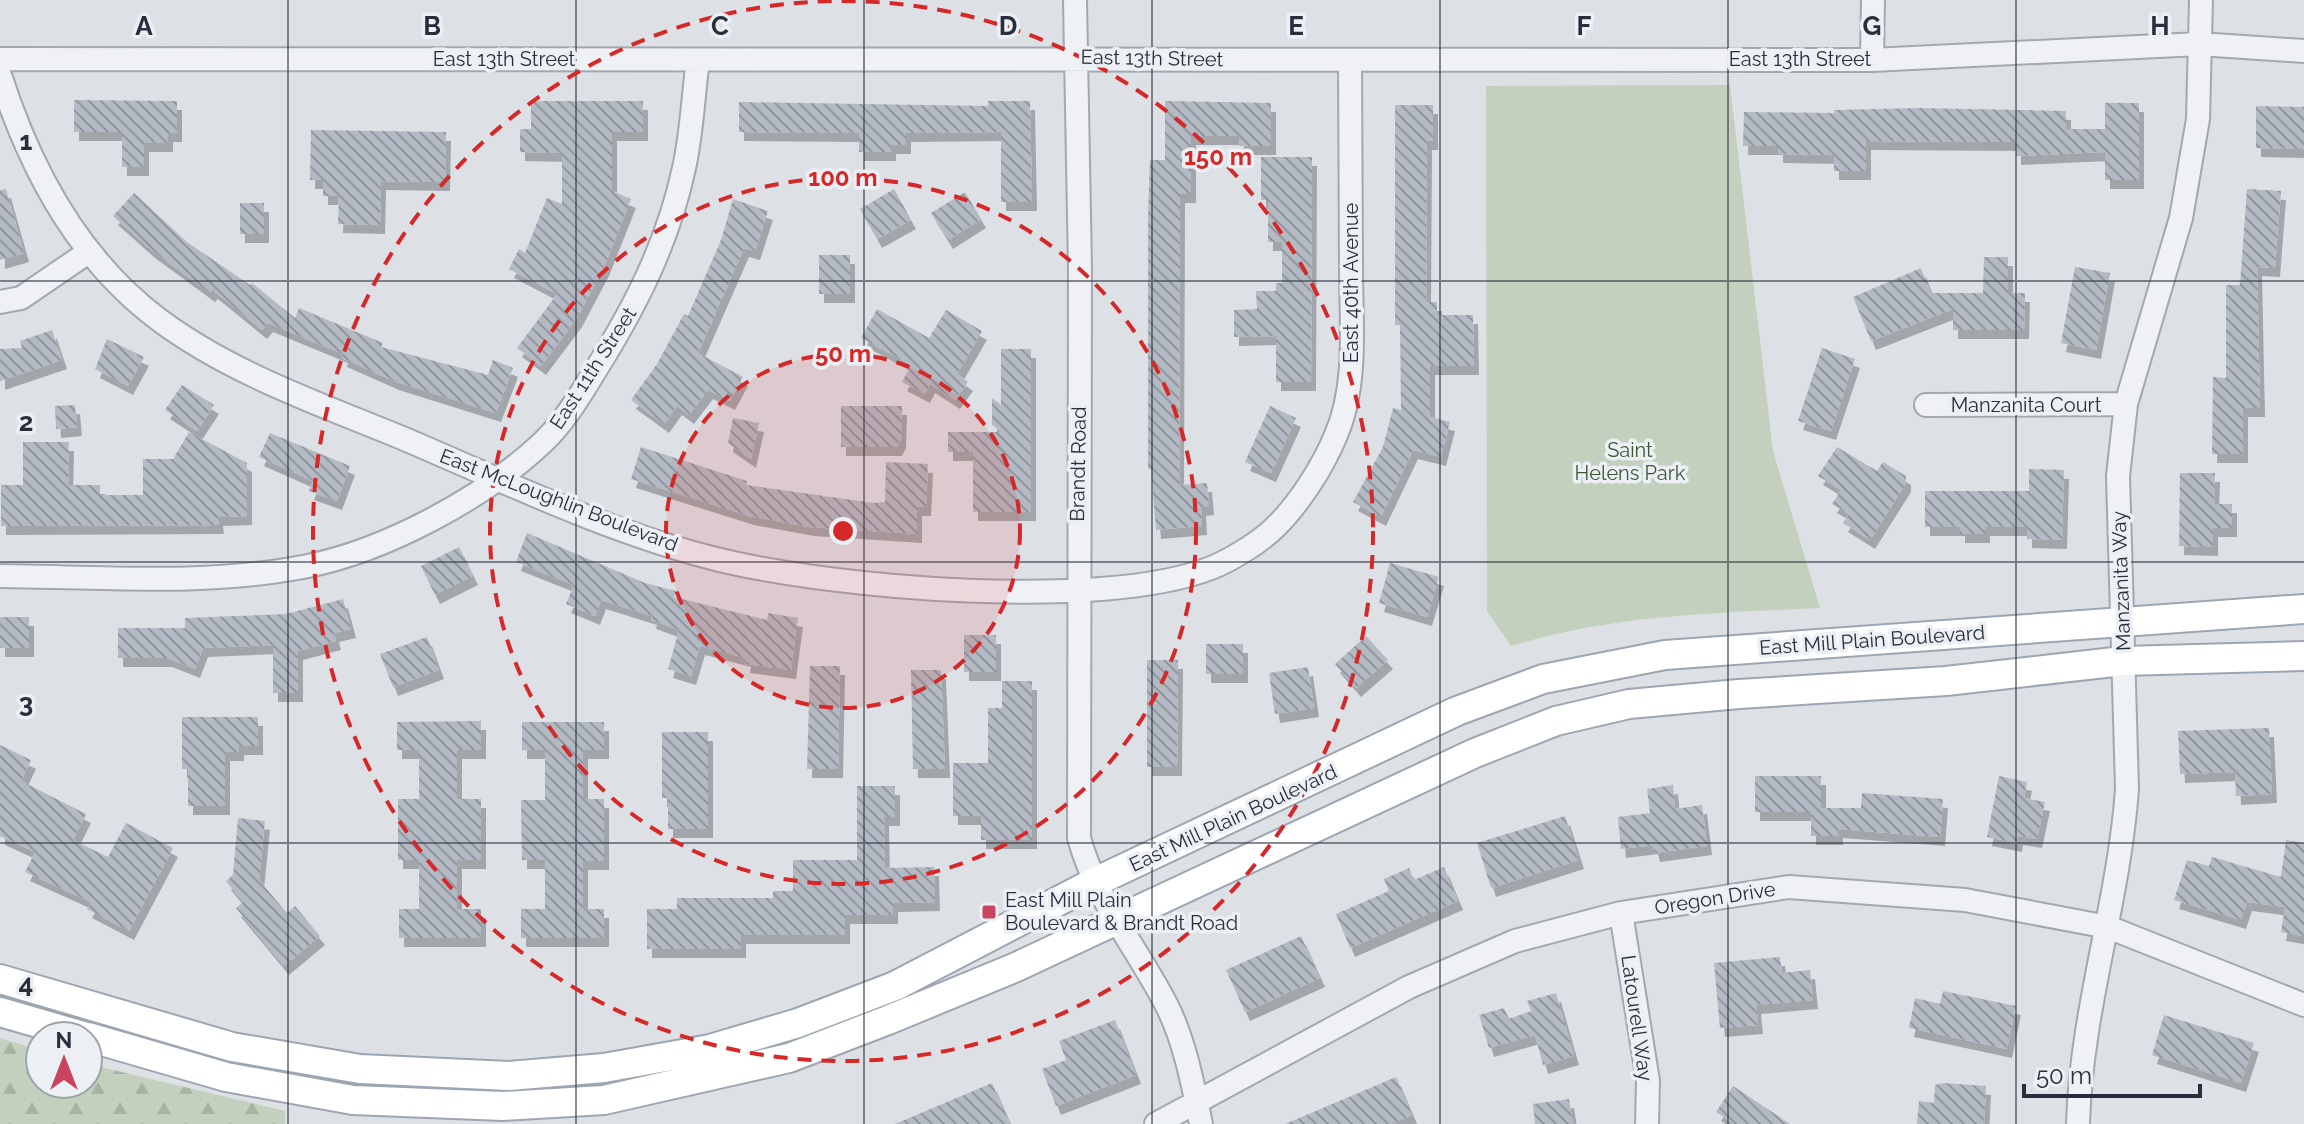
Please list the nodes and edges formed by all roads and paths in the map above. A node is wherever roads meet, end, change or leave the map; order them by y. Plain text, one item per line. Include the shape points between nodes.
1 (1075, 0) edge
2 (1873, 0) edge
3 (2201, 0) edge
4 (2199, 44) junction
5 (2304, 51) edge
6 (1078, 57) junction
7 (0, 59) edge
8 (698, 60) junction
9 (1872, 60) junction
10 (1350, 61) junction
11 (0, 75) edge
12 (87, 253) junction
13 (0, 302) edge
14 (2126, 404) junction
15 (1926, 405) dead end
16 (498, 479) junction
17 (1270, 532) joint
18 (0, 576) edge
19 (1077, 590) junction
20 (2304, 609) edge
21 (2121, 620) junction
22 (2304, 656) edge
23 (2123, 661) junction
24 (1095, 882) junction
25 (1621, 913) junction
26 (1114, 920) junction
27 (2108, 927) junction
28 (0, 979) edge
29 (2304, 1005) edge
30 (0, 1012) edge
31 (28, 1020) edge
32 (104, 1042) edge
33 (1199, 1114) edge
34 (1156, 1124) edge
35 (1647, 1124) edge
36 (2078, 1124) edge

1 - 6 street, Brandt Road
2 - 9 street
3 - 4 street, Manzanita Way
4 - 5 street, East 13th Street
4 - 9 street, East 13th Street
4 - 14 street, Manzanita Way via 2198,119 2181,218
6 - 8 street, East 13th Street
6 - 10 street, East 13th Street
6 - 19 street, Brandt Road
7 - 8 street, East 13th Street
8 - 16 street, East 11th Street via 685,167 663,244 634,309 575,403 543,442
9 - 10 street, East 13th Street
10 - 17 street, East 40th Avenue via 1351,373 1337,433 1307,486
11 - 12 street, East McLoughlin Boulevard via 26,151
12 - 13 street via 21,298
12 - 16 street, East McLoughlin Boulevard via 157,319 235,366
14 - 15 street, Manzanita Court
14 - 21 street, Manzanita Way via 2118,476
16 - 18 street, East 11th Street via 378,547 307,566 164,577
16 - 19 street, East McLoughlin Boulevard via 658,542 780,572 972,589
17 - 19 street, East McLoughlin Boulevard via 1212,568 1149,583
19 - 24 street, Brandt Road via 1079,838
20 - 21 main road, East Mill Plain Boulevard
21 - 23 street, Manzanita Way
21 - 24 main road, East Mill Plain Boulevard via 1665,655 1543,679 1457,711
22 - 23 main road
23 - 26 main road via 1946,681 1629,704 1556,721 1475,753
23 - 27 street, Manzanita Way via 2127,789
24 - 26 street, Brandt Road
24 - 28 main road, East Mill Plain Boulevard via 895,986 798,1023 710,1049 572,1071 509,1076 360,1069 232,1047
25 - 27 street, Oregon Drive via 1789,887 1965,900
25 - 33 street, Oregon Drive via 1515,941 1409,987
25 - 35 street, Latourell Way via 1648,1081
26 - 32 main road via 1014,968 789,1058 604,1100 503,1106 353,1100 226,1077
26 - 33 street, Brandt Road via 1168,1007
27 - 29 street, Oregon Drive
27 - 36 street, Manzanita Way via 2088,1012
30 - 31 main road
33 - 34 street, Oregon Drive

